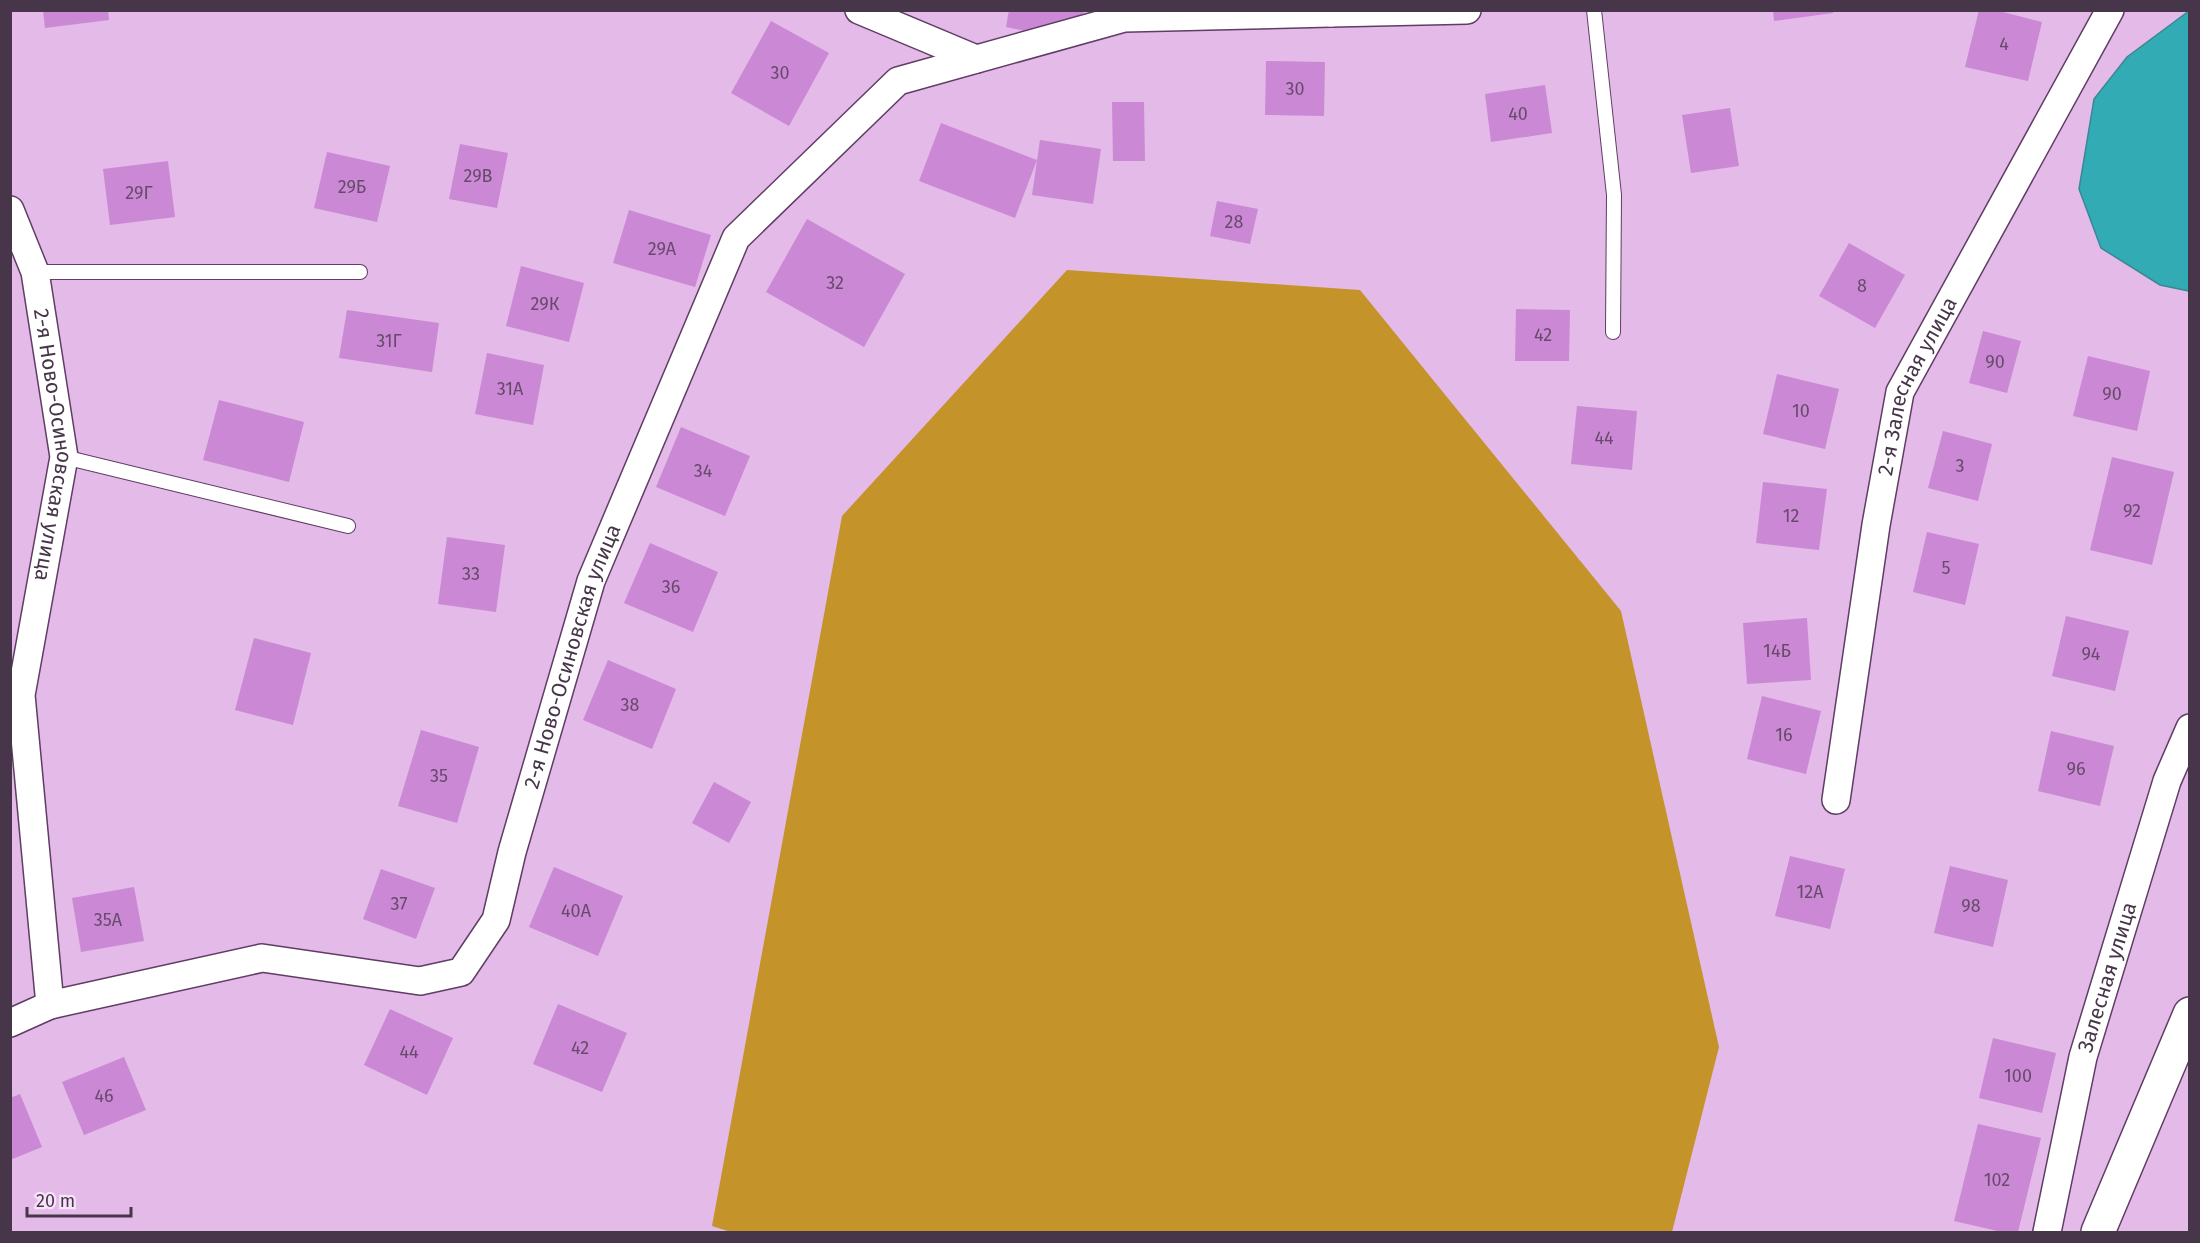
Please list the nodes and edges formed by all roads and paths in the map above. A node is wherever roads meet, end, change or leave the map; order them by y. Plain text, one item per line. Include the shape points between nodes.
1 (859, 10) edge
2 (1467, 10) edge
3 (1594, 10) edge
4 (2109, 10) edge
5 (1331, 12) edge
6 (976, 59) junction
7 (10, 210) edge
8 (34, 272) junction
9 (360, 272) dead end
10 (1613, 332) dead end
11 (64, 457) junction
12 (348, 525) dead end
13 (2190, 728) edge
14 (1836, 800) dead end
15 (50, 1005) junction
16 (2190, 1014) edge
17 (10, 1023) edge
18 (2047, 1233) edge
19 (2098, 1233) edge

1 - 6 street
2 - 5 street, 2-я Ново-Осиновская улица
3 - 10 lane via 1614,195
4 - 14 street, 2-я Залесная улица via 1900,392 1876,525
5 - 6 street, 2-я Ново-Осиновская улица via 1124,18
6 - 15 street, 2-я Ново-Осиновская улица via 898,81 736,238 591,581 496,920 461,972 420,981 262,958
7 - 8 street, 2-я Ново-Осиновская улица
8 - 9 lane
8 - 11 street, 2-я Ново-Осиновская улица
11 - 12 lane
11 - 15 street, 2-я Ново-Осиновская улица via 21,695
13 - 18 street, Залесная улица via 2167,781 2083,1057
15 - 17 street, 2-я Ново-Осиновская улица
16 - 19 main road

